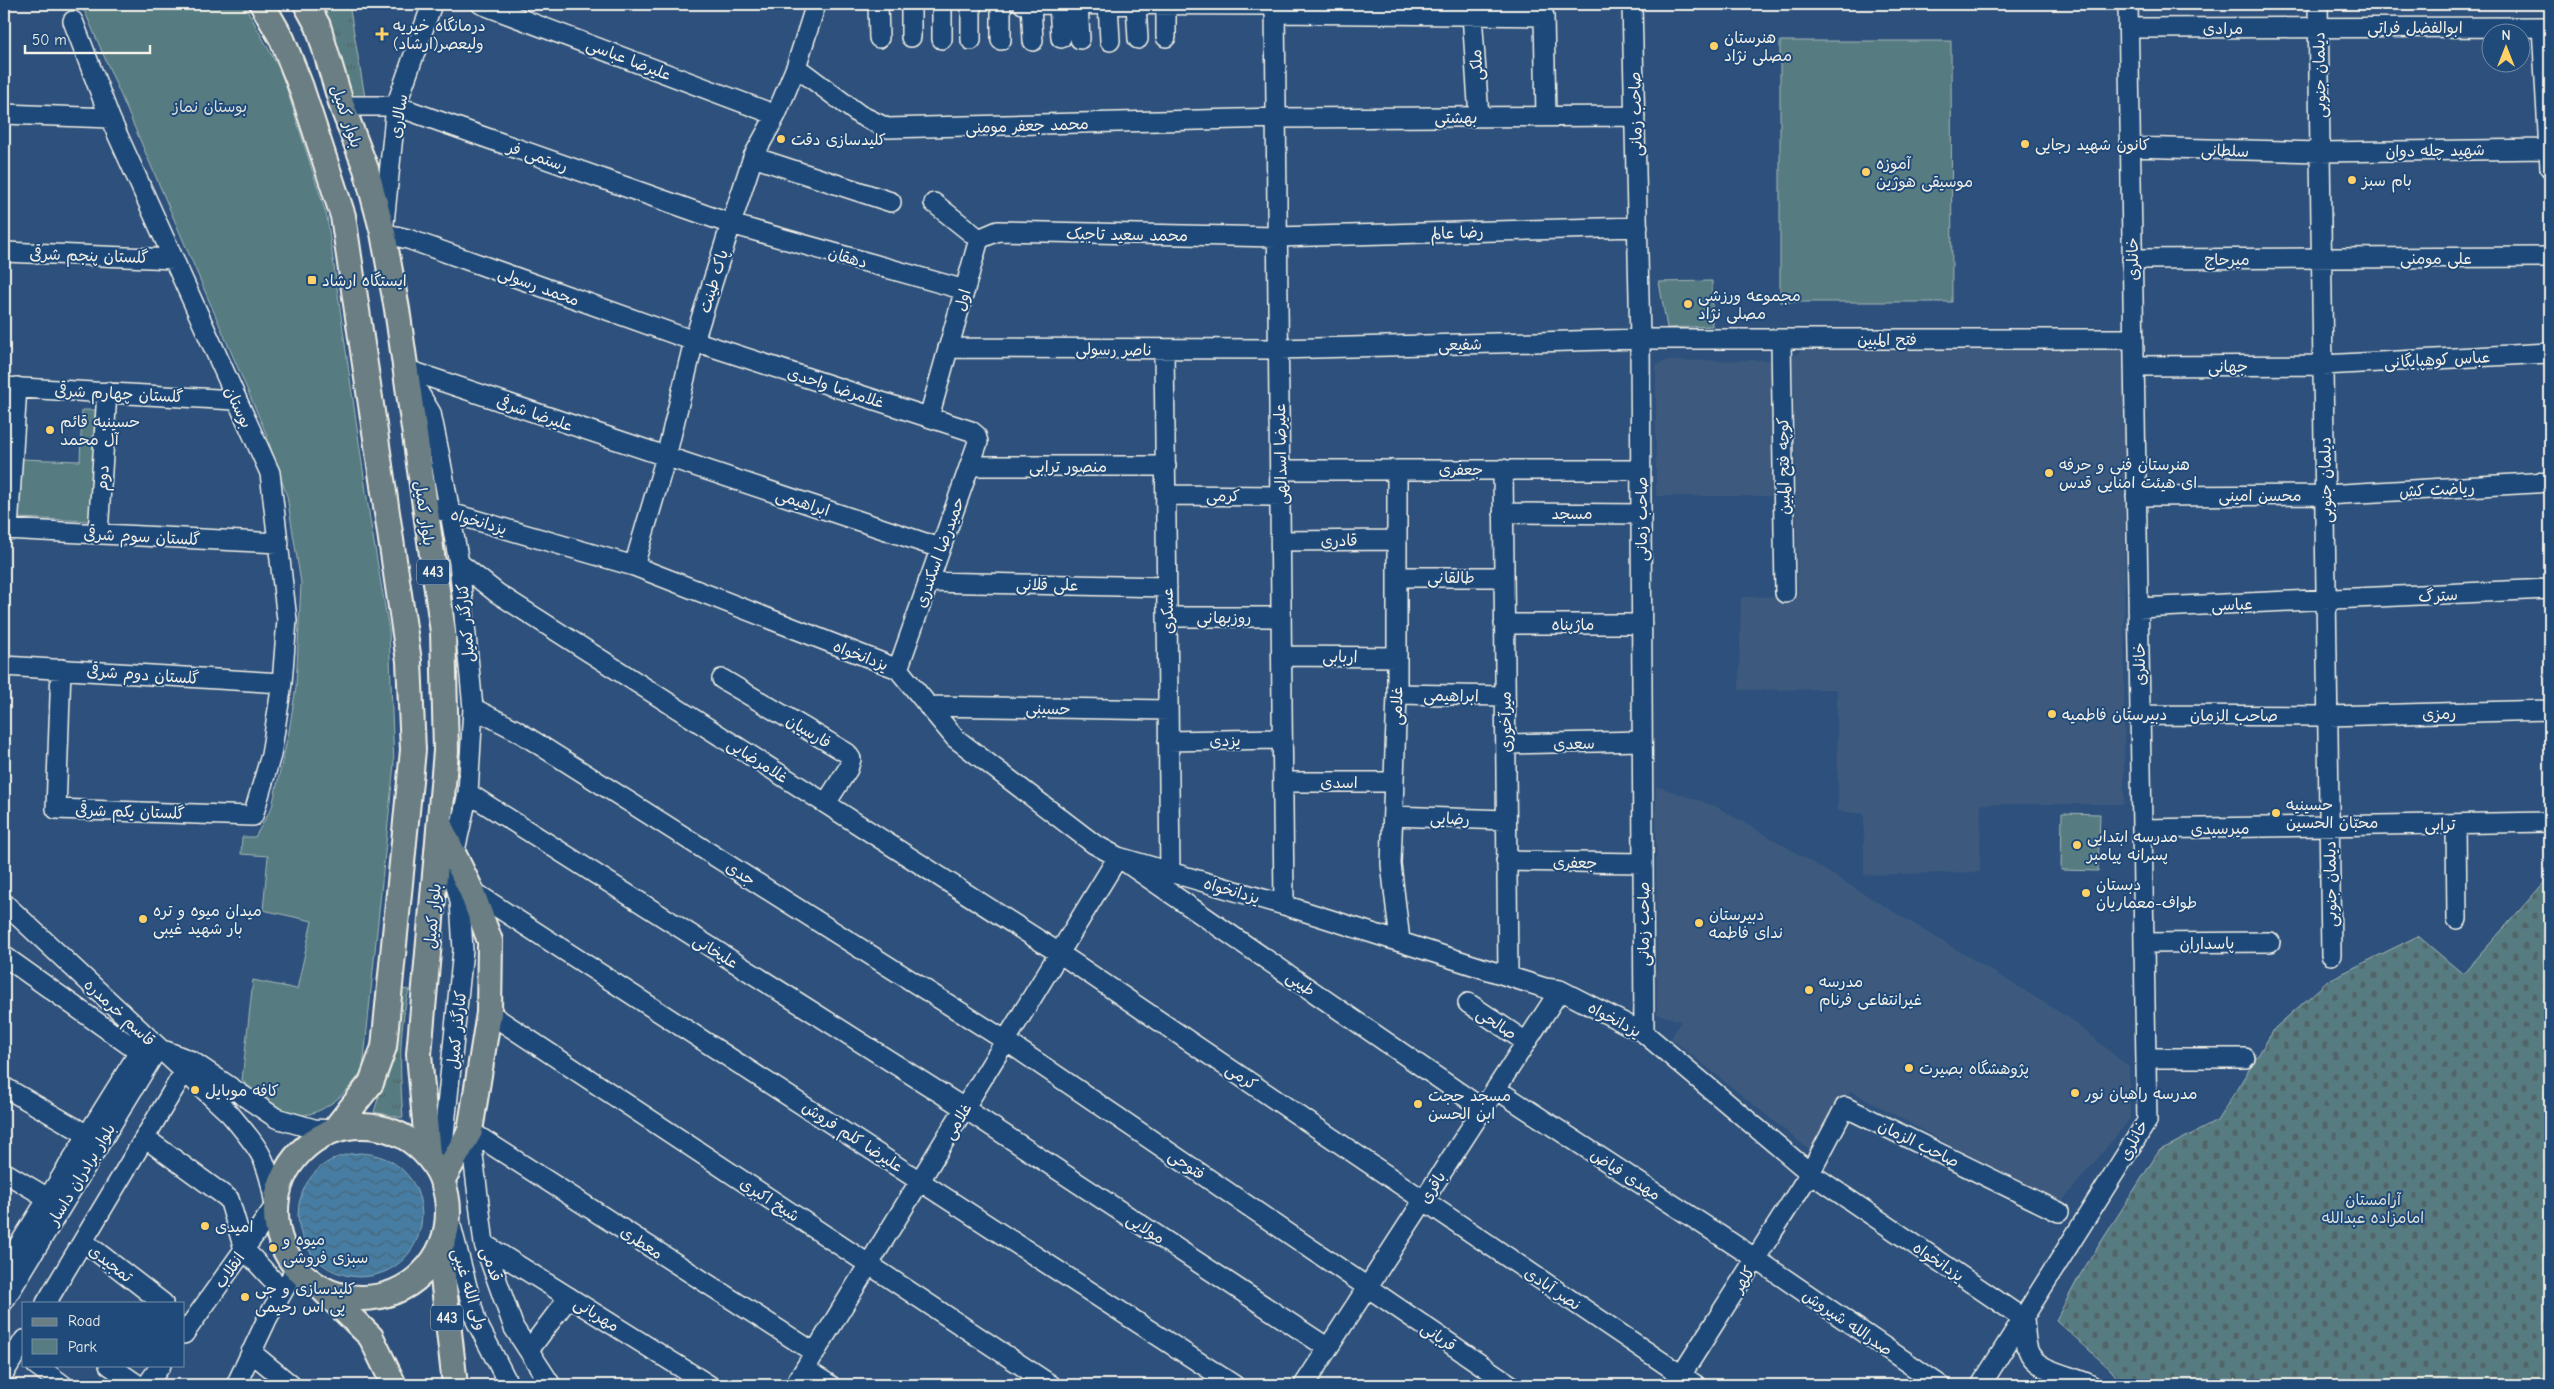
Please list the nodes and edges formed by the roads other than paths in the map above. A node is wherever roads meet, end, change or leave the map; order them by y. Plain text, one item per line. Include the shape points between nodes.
1 (262, 4) edge
2 (306, 4) edge
3 (432, 4) edge
4 (481, 4) edge
5 (816, 4) edge
6 (878, 4) edge
7 (911, 4) edge
8 (942, 4) edge
9 (971, 4) edge
10 (1001, 4) edge
11 (1023, 4) edge
12 (1032, 4) edge
13 (1059, 4) edge
14 (1078, 4) edge
15 (1108, 4) edge
16 (1632, 4) edge
17 (2128, 4) edge
18 (2318, 4) edge
19 (1136, 5) edge
20 (1166, 5) edge
21 (1275, 8) edge
22 (1472, 14) junction
23 (72, 21) dead end
24 (2318, 27) junction
25 (2546, 27) edge
26 (2128, 28) junction
27 (879, 38) dead end
28 (911, 38) dead end
29 (1061, 38) dead end
30 (1166, 38) dead end
31 (942, 39) dead end
32 (1138, 39) dead end
33 (972, 40) dead end
34 (1000, 40) dead end
35 (1080, 40) dead end
36 (1033, 41) dead end
37 (1110, 41) dead end
38 (796, 67) junction
39 (342, 106) junction
40 (396, 106) junction
41 (4, 114) edge
42 (776, 115) junction
43 (1546, 116) junction
44 (1635, 116) junction
45 (1479, 117) junction
46 (110, 118) junction
47 (1277, 118) junction
48 (2130, 147) junction
49 (2550, 149) edge
50 (2320, 152) junction
51 (754, 157) junction
52 (2550, 168) edge
53 (892, 202) dead end
54 (934, 203) dead end
55 (731, 224) junction
56 (1638, 227) junction
57 (383, 233) junction
58 (1277, 237) junction
59 (979, 239) junction
60 (4, 252) edge
61 (2550, 257) edge
62 (174, 259) junction
63 (2132, 259) junction
64 (2322, 259) junction
65 (965, 290) junction
66 (1640, 339) junction
67 (1781, 339) junction
68 (2133, 339) junction
69 (694, 341) junction
70 (948, 348) junction
71 (1279, 349) junction
72 (1164, 350) junction
73 (2550, 353) edge
74 (2323, 365) junction
75 (2134, 366) junction
76 (405, 370) junction
77 (10, 387) edge
78 (107, 392) junction
79 (235, 400) junction
80 (929, 417) junction
81 (976, 435) joint
82 (666, 457) junction
83 (970, 466) junction
84 (1166, 466) junction
85 (1503, 469) junction
86 (1280, 470) junction
87 (1397, 470) junction
88 (1641, 470) junction
89 (2550, 482) edge
90 (1166, 495) junction
91 (2325, 495) junction
92 (1281, 496) junction
93 (2136, 496) junction
94 (423, 505) junction
95 (450, 512) junction
96 (1504, 513) junction
97 (1641, 514) junction
98 (6, 529) edge
99 (98, 534) junction
100 (1397, 540) junction
101 (1281, 542) junction
102 (279, 543) junction
103 (940, 548) junction
104 (459, 563) junction
105 (634, 566) junction
106 (1504, 576) junction
107 (1397, 577) junction
108 (928, 582) junction
109 (1167, 586) junction
110 (2550, 589) edge
111 (1785, 594) dead end
112 (2326, 600) junction
113 (2138, 608) junction
114 (1167, 617) junction
115 (1281, 617) junction
116 (1504, 624) junction
117 (1642, 624) junction
118 (1282, 656) junction
119 (1397, 657) junction
120 (4, 666) edge
121 (61, 669) junction
122 (898, 669) junction
123 (722, 680) dead end
124 (282, 683) junction
125 (1397, 694) junction
126 (1505, 696) junction
127 (928, 706) junction
128 (473, 708) junction
129 (1168, 710) junction
130 (2550, 710) edge
131 (2140, 715) junction
132 (2328, 716) junction
133 (1282, 739) junction
134 (1168, 741) junction
135 (1642, 741) junction
136 (1506, 744) junction
137 (1283, 782) junction
138 (1394, 782) junction
139 (468, 793) junction
140 (826, 803) junction
141 (252, 816) joint
142 (1393, 816) junction
143 (1506, 820) junction
144 (2550, 822) edge
145 (2456, 824) junction
146 (2329, 827) junction
147 (440, 828) junction
148 (2142, 829) junction
149 (454, 855) junction
150 (1118, 857) junction
151 (1506, 861) junction
152 (1643, 863) junction
153 (1170, 872) junction
154 (471, 890) junction
155 (4, 903) edge
156 (1284, 905) junction
157 (2457, 918) dead end
158 (1400, 941) junction
159 (2270, 942) dead end
160 (2144, 943) junction
161 (1059, 953) junction
162 (2331, 955) dead end
163 (4, 956) edge
164 (1508, 975) junction
165 (1560, 990) junction
166 (1468, 1003) dead end
167 (489, 1013) junction
168 (1644, 1034) junction
169 (1006, 1041) junction
170 (1526, 1042) junction
171 (158, 1048) junction
172 (139, 1052) junction
173 (2146, 1058) junction
174 (2245, 1058) dead end
175 (184, 1072) junction
176 (4, 1087) edge
177 (1496, 1088) junction
178 (964, 1108) junction
179 (1483, 1109) junction
180 (334, 1130) junction
181 (470, 1131) junction
182 (86, 1134) junction
183 (145, 1138) junction
184 (437, 1170) junction
185 (4, 1172) edge
186 (1810, 1173) junction
187 (921, 1180) junction
188 (1424, 1200) junction
189 (54, 1202) junction
190 (275, 1206) junction
191 (2059, 1212) dead end
192 (449, 1218) junction
193 (83, 1241) junction
194 (484, 1244) junction
195 (244, 1249) junction
196 (440, 1251) junction
197 (1756, 1259) junction
198 (869, 1265) junction
199 (4, 1269) edge
200 (296, 1269) junction
201 (1368, 1288) junction
202 (323, 1290) junction
203 (283, 1291) junction
204 (569, 1297) junction
205 (4, 1301) edge
206 (47, 1302) edge
207 (162, 1302) edge
208 (2024, 1319) junction
209 (186, 1326) edge
210 (1328, 1348) junction
211 (22, 1349) edge
212 (529, 1350) junction
213 (251, 1352) junction
214 (810, 1361) junction
215 (37, 1366) edge
216 (110, 1366) edge
217 (161, 1366) edge
218 (4, 1373) edge
219 (1685, 1382) edge
220 (64, 1385) edge
221 (138, 1385) edge
222 (147, 1385) edge
223 (236, 1385) edge
224 (291, 1385) edge
225 (394, 1385) edge
226 (455, 1385) edge
227 (509, 1385) edge
228 (551, 1385) edge
229 (709, 1385) edge
230 (795, 1385) edge
231 (830, 1385) edge
232 (1051, 1385) edge
233 (1234, 1385) edge
234 (1304, 1385) edge
235 (1511, 1385) edge
236 (1940, 1385) edge
237 (1981, 1385) edge
238 (2091, 1385) edge

1 - 180 main road, بلوار کمیل / 443 via 282,39 301,87 343,216 409,661 413,750 384,1047 371,1083
2 - 39 main road, بلوار کمیل / 443 via 318,26
3 - 40 street, سالاری
4 - 42 street, علیرضا عباسی
5 - 38 street, پاک طینت
6 - 27 street
7 - 28 street
8 - 31 street
9 - 33 street
10 - 34 street
11 - 12 street
12 - 13 street
12 - 36 street
13 - 14 street
13 - 29 street
14 - 15 street
14 - 35 street
15 - 19 street
15 - 37 street
16 - 44 street, صاحب زمانی
17 - 26 street, خانلری
18 - 24 street, دیلمان جنوبی
19 - 20 street
19 - 32 street
20 - 21 street
20 - 30 street
21 - 22 street
21 - 47 street, علیرضا اسدالهی
22 - 43 street via 1544,16
22 - 45 street, ملکی
23 - 46 street, بوستان
24 - 25 street, ابوالفضل فراتی
24 - 26 street, مرادی
24 - 50 street, دیلمان جنوبی
25 - 49 street
26 - 48 street, خانلری
38 - 42 street, پاک طینت
38 - 47 street, محمد جعفر مومنی via 860,115 887,128
39 - 40 street, رستمی فر
39 - 57 main road, بلوار کمیل / 443 via 366,169
40 - 55 street, رستمی فر
40 - 57 street, سالاری
41 - 46 street
42 - 51 street, پاک طینت
43 - 44 street, بهشتی
43 - 45 street, بهشتی
44 - 56 street, صاحب زمانی
45 - 47 street, بهشتی
46 - 62 street, بوستان
47 - 58 street, علیرضا اسدالهی
48 - 50 street, سلطانی
48 - 63 street, خانلری
49 - 50 street, شهید چله دوان
49 - 52 street
50 - 64 street, دیلمان جنوبی
51 - 53 street
51 - 55 street, پاک طینت
54 - 59 street
55 - 65 street, دهقان
55 - 69 street, پاک طینت
56 - 58 street, رضا عالم
56 - 66 street, صاحب زمانی
57 - 69 street, محمد رسولی via 408,239
57 - 76 main road, بلوار کمیل / 443
58 - 59 street, محمد سعید تاجیک via 998,231
58 - 71 street, علیرضا اسدالهی
59 - 65 street, اول
60 - 62 street, گلستان پنجم شرقی
61 - 64 street, علی مومنی
62 - 79 street, بوستان
63 - 64 street, میرحاج
63 - 68 street, خانلری
64 - 74 street, دیلمان جنوبی
65 - 70 street, اول
66 - 67 street, فتح المبین
66 - 71 street, شفیعی
66 - 88 street, صاحب زمانی
67 - 68 street, فتح المبین
67 - 111 street, کوچه فتح المبین
68 - 75 street, خانلری
69 - 80 street, غلامرضا واحدی
69 - 82 street, پاک طینت
70 - 72 street, ناصر رسولی
70 - 80 street, اول
71 - 72 street, ناصر رسولی
71 - 86 street, علیرضا اسدالهی
72 - 84 street, عسکری
73 - 74 street, عباس کوهپایگانی
74 - 75 street, جهانی
74 - 91 street, دیلمان جنوبی
75 - 93 street, خانلری
76 - 82 street, علیرضا شرفی
76 - 94 main road, بلوار کمیل / 443
76 - 95 street, کنارگذر کمیل via 431,414
77 - 78 street, گلستان چهارم شرقی
77 - 98 street
78 - 79 street, گلستان چهارم شرقی
78 - 99 street, دوم
79 - 102 street, بوستان via 270,473
80 - 81 street, غلامرضا واحدی
81 - 83 street, حمیدرضا اسکندری via 978,442
82 - 103 street, ابراهیمی
82 - 105 street, پاک طینت
83 - 84 street, منصور ترابی
83 - 103 street, حمیدرضا اسکندری
84 - 90 street, عسکری
85 - 87 street, جعفری
85 - 88 street, جعفری
85 - 96 street, میرآخوری
86 - 87 street, جعفری
86 - 92 street, علیرضا اسدالهی
87 - 100 street, غلامی
88 - 97 street, صاحب زمانی
89 - 91 street, ریاضت کش
90 - 92 street, کرمی
90 - 109 street, عسکری
91 - 93 street, محسن امینی
91 - 112 street, دیلمان جنوبی
92 - 101 street, علیرضا اسدالهی
93 - 113 street, خانلری
94 - 95 street, یزدانخواه
94 - 147 main road, بلوار کمیل / 443 via 443,632 446,751
95 - 104 street, کنارگذر کمیل
95 - 105 street, یزدانخواه
96 - 97 street, مسجد
96 - 106 street, میرآخوری
97 - 117 street, صاحب زمانی
98 - 99 street, گلستان سوم شرقی
99 - 102 street, گلستان سوم شرقی
100 - 101 street, قادری
100 - 107 street, غلامی
101 - 115 street, علیرضا اسدالهی
102 - 124 street, بوستان via 287,620
103 - 108 street, حمیدرضا اسکندری
104 - 128 street, کنارگذر کمیل
104 - 140 street, غلامرضایی via 497,593
105 - 122 street, یزدانخواه
106 - 107 street, طالقانی
106 - 116 street, میرآخوری
107 - 119 street, غلامی
108 - 109 street, علی قلانی
108 - 122 street, حمیدرضا اسکندری
109 - 114 street, عسکری
110 - 112 street, سترگ
112 - 113 street, عباسی
112 - 132 street, دیلمان جنوبی
113 - 131 street, خانلری
114 - 115 street, روزبهانی
114 - 129 street, عسکری
115 - 118 street, علیرضا اسدالهی
116 - 117 street, ماژپناه
116 - 126 street, میرآخوری
117 - 135 street, صاحب زمانی
118 - 119 street, اربابی
118 - 133 street, علیرضا اسدالهی
119 - 125 street, غلامی
120 - 121 street, گلستان دوم شرقی
121 - 124 street, گلستان دوم شرقی
121 - 141 street, گلستان یکم شرقی via 56,809
122 - 127 street, یزدانخواه
123 - 140 street, فارسیان via 847,753 850,759 848,769
124 - 141 street, بوستان via 271,755
125 - 126 street, ابراهیمی
125 - 138 street, غلامی
126 - 136 street, میرآخوری
127 - 129 street, حسینی
127 - 150 street, یزدانخواه via 955,738 1094,844
128 - 139 street, کنارگذر کمیل
128 - 169 street, جدی via 516,730
129 - 134 street, عسکری
130 - 132 street, رمزی
131 - 132 street, صاحب الزمان
131 - 148 street, خانلری
132 - 146 street, دیلمان جنوبی
133 - 134 street, یزدی
133 - 137 street, علیرضا اسدالهی
134 - 153 street, عسکری
135 - 136 street, سعدی
135 - 152 street, صاحب زمانی
136 - 143 street, میرآخوری
137 - 138 street, اسدی
137 - 156 street, علیرضا اسدالهی
138 - 142 street, غلامی
139 - 149 street, کنارگذر کمیل
139 - 178 street, علیخانی
140 - 161 street, غلامرضایی
142 - 143 street, رضایی
142 - 158 street, غلامی via 1391,864
143 - 151 street, میرآخوری
144 - 145 street, ترابی
145 - 146 street, ترابی
145 - 157 street
146 - 148 street, میرسیدی
146 - 162 street, دیلمان جنوبی
147 - 149 main road
147 - 184 main road, بلوار کمیل / 443 via 419,1054
147 - 184 street, کنارگذر کمیل via 460,901 464,950
148 - 160 street, خانلری
149 - 154 main road
150 - 153 street, یزدانخواه
150 - 161 street, غلامی
150 - 179 street, طیبی
151 - 152 street, جعفری
151 - 164 street, میرآخوری
152 - 168 street, صاحب زمانی
153 - 156 street, یزدانخواه
154 - 167 main road via 490,941
154 - 187 street, علیرضا کلم فروش
155 - 171 street, قاسم خرمدره
156 - 158 street, یزدانخواه
158 - 164 street, یزدانخواه
159 - 160 street, پاسداران
160 - 173 street, خانلری
161 - 169 street, غلامی
161 - 188 street, کرمی
163 - 172 street
164 - 165 street, یزدانخواه
165 - 168 street, یزدانخواه
165 - 170 street, باقری
166 - 170 street, صالحی
167 - 181 main road
167 - 198 street, شیخ اکبری
168 - 186 street, یزدانخواه
169 - 178 street, غلامی
169 - 201 street, فتوحی
170 - 177 street, باقری
171 - 172 street
171 - 175 street
171 - 180 street, قاسم خرمدره via 192,1061 276,1118 314,1129
171 - 189 street, بلوار برادران داسار
172 - 182 street
173 - 174 street
173 - 208 street, خانلری via 2147,1121
175 - 183 street
175 - 190 street via 230,1114 259,1150 270,1174
176 - 182 street
177 - 179 street, باقری
177 - 197 street, مهدی فیاض
178 - 187 street, غلامی
178 - 210 street, مولایی
179 - 188 street, باقری
180 - 184 main road via 359,1126 385,1128 408,1139
180 - 190 main road via 311,1141 293,1159 280,1181
181 - 184 main road
181 - 194 street, قدمی
181 - 214 street, معطری
182 - 189 street
183 - 193 street
183 - 195 street via 229,1199
184 - 192 main road via 447,1196
185 - 189 street
186 - 191 street, صاحب الزمان via 1845,1107
186 - 197 street, کلهر
186 - 208 street, یزدانخواه
187 - 198 street, غلامی
187 - 233 street, علیرضا کلم فروش
188 - 201 street, باقری
188 - 219 street, نصر آبادی
189 - 199 street
189 - 205 street, بلوار برادران داسار
190 - 195 street, انقلاب
190 - 200 main road via 276,1229
192 - 196 main road
192 - 227 street, ولی الله غیبی via 476,1321
193 - 206 street
193 - 207 street, تمجیدی
194 - 204 street, مهربانی
194 - 212 street, قدمی via 514,1328
195 - 203 street
195 - 209 street, انقلاب
196 - 202 main road via 424,1273 402,1289 376,1298 349,1298
196 - 226 main road, 443
197 - 219 street, کلهر
197 - 236 street, صدرالله شیروش
198 - 214 street, غلامی
198 - 232 street, شیخ اکبری
200 - 202 main road
200 - 203 street
201 - 210 street, باقری
201 - 235 street, قربانی
202 - 225 main road via 371,1337
203 - 213 street
204 - 212 street
204 - 229 street, مهربانی
208 - 237 street, خانلری
208 - 238 street via 2028,1351 2038,1364
210 - 234 street, باقری
211 - 218 street
212 - 228 street, قدمی
213 - 223 street
213 - 224 street
214 - 230 street, غلامی
214 - 231 street, معطری
215 - 220 street
216 - 221 street
217 - 222 street

